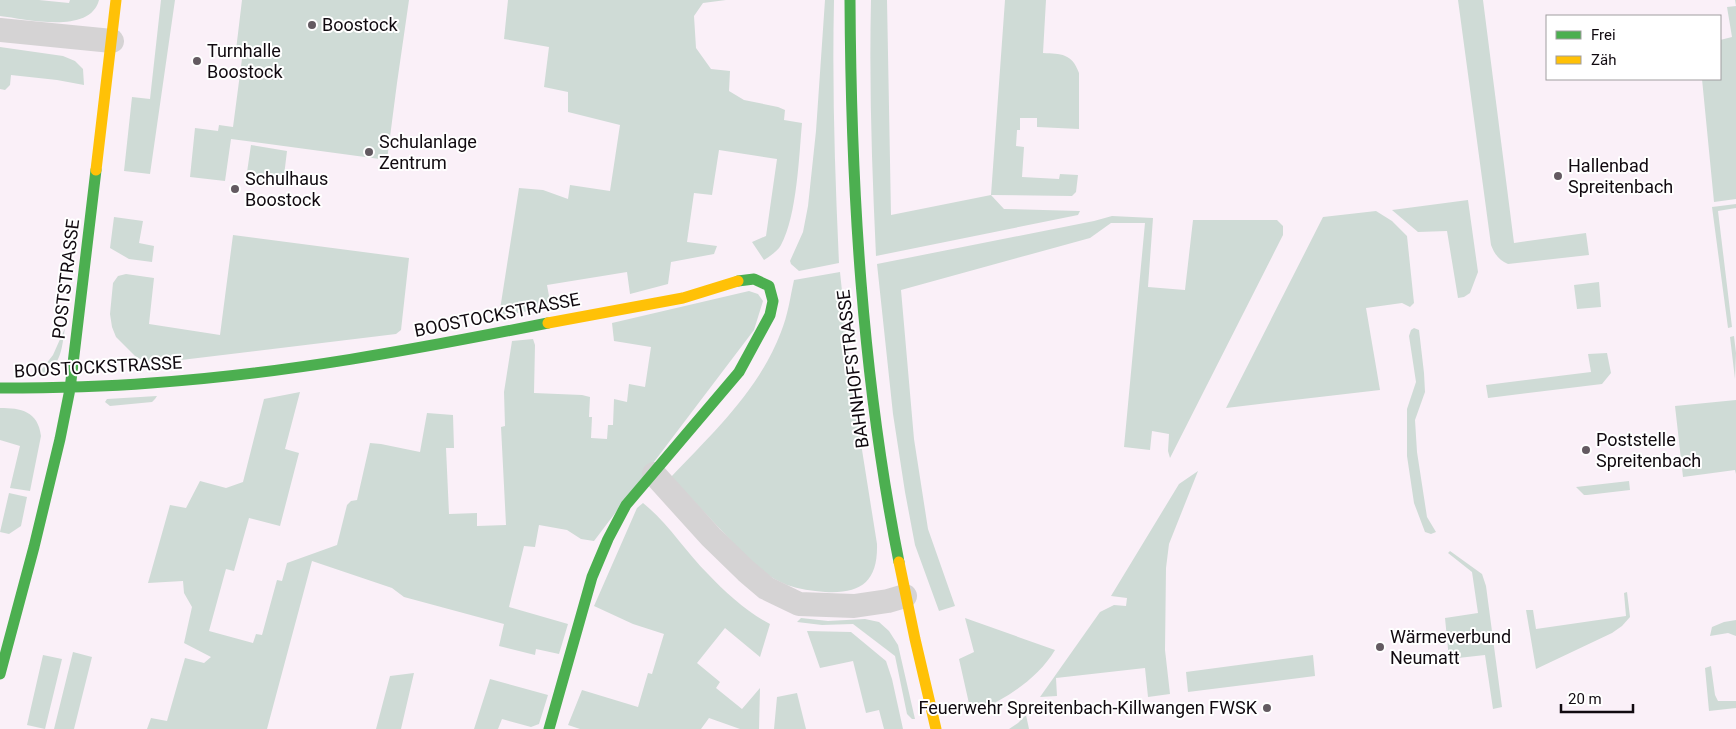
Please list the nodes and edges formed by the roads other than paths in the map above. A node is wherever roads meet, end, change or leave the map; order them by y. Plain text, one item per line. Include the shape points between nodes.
1 (116, 0) edge
2 (850, 0) edge
3 (0, 30) edge
4 (112, 41) junction
5 (0, 388) edge
6 (70, 389) junction
7 (654, 474) junction
8 (905, 596) junction
9 (0, 674) edge
10 (549, 729) edge
11 (936, 729) edge

1 - 4 street, POSTSTRASSE
2 - 8 street, BAHNHOFSTRASSE via 853,177 862,303 879,450
3 - 4 street
4 - 6 street, POSTSTRASSE
5 - 6 street, BOOSTOCKSTRASSE
6 - 7 street, BOOSTOCKSTRASSE via 175,382 437,345 696,295 749,279 760,280 769,286 773,301 762,331 739,372
6 - 9 street, POSTSTRASSE via 37,538
7 - 8 street via 711,537 766,588 799,604 854,606 888,602
7 - 10 street, BOOSTOCKSTRASSE via 626,506 592,577
8 - 11 street, BAHNHOFSTRASSE

